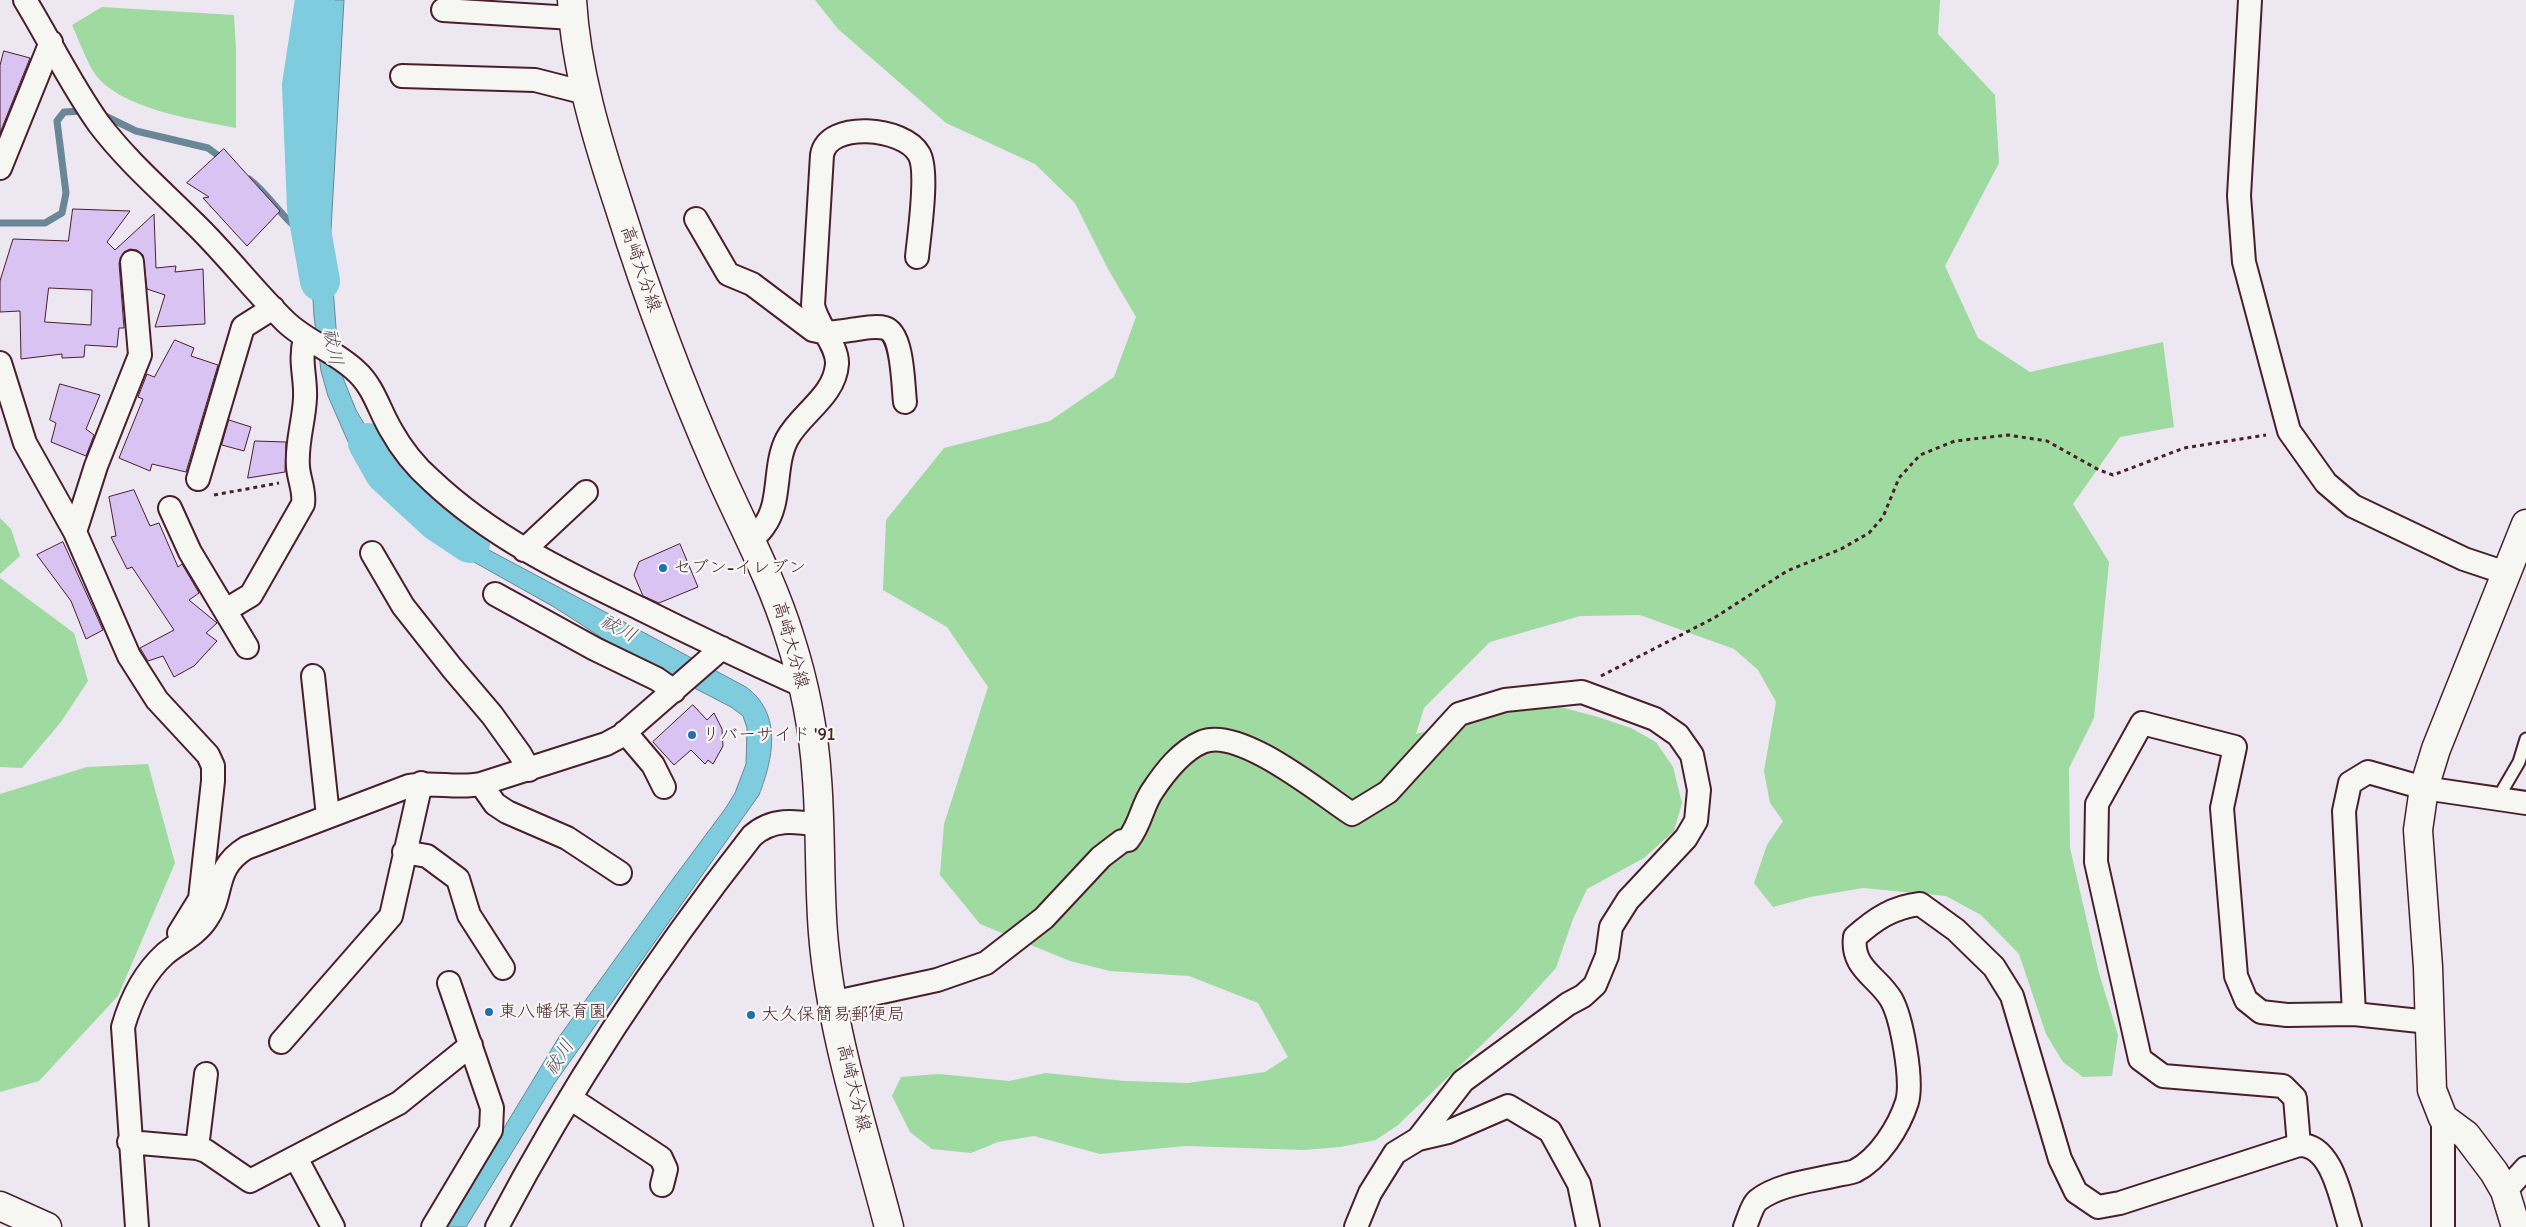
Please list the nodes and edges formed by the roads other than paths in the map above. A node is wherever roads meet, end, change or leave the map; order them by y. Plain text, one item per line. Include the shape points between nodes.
1 (25, 0) edge
2 (2250, 0) edge
3 (572, 9) edge
4 (442, 10) dead end
5 (51, 42) junction
6 (402, 76) dead end
7 (586, 93) junction
8 (0, 166) edge
9 (696, 218) dead end
10 (917, 257) dead end
11 (132, 262) dead end
12 (273, 308) junction
13 (824, 334) junction
14 (308, 340) junction
15 (0, 363) edge
16 (905, 402) dead end
17 (204, 487) road end
18 (586, 492) dead end
19 (170, 508) dead end
20 (2526, 524) edge
21 (75, 532) junction
22 (751, 540) junction
23 (524, 550) junction
24 (372, 553) dead end
25 (2506, 573) junction
26 (495, 594) dead end
27 (226, 610) junction
28 (247, 647) dead end
29 (716, 653) junction
30 (313, 676) dead end
31 (678, 686) junction
32 (803, 686) junction
33 (625, 732) junction
34 (2526, 739) edge
35 (529, 770) junction
36 (421, 783) junction
37 (481, 784) junction
38 (664, 787) dead end
39 (2424, 788) junction
40 (2498, 798) junction
41 (2526, 803) edge
42 (328, 816) junction
43 (819, 824) junction
44 (404, 852) junction
45 (620, 873) dead end
46 (165, 954) junction
47 (502, 968) dead end
48 (449, 983) dead end
49 (831, 1003) junction
50 (2354, 1014) junction
51 (2429, 1022) junction
52 (281, 1042) dead end
53 (471, 1045) junction
54 (206, 1074) dead end
55 (570, 1098) junction
56 (2443, 1118) junction
57 (1418, 1139) junction
58 (129, 1142) junction
59 (2299, 1145) junction
60 (197, 1148) junction
61 (296, 1158) junction
62 (2526, 1168) edge
63 (662, 1185) dead end
64 (2505, 1191) junction
65 (0, 1206) edge
66 (47, 1227) edge
67 (137, 1227) edge
68 (333, 1227) edge
69 (432, 1227) edge
70 (496, 1227) edge
71 (889, 1227) edge
72 (1356, 1227) edge
73 (1588, 1227) edge
74 (1745, 1227) edge
75 (2350, 1227) edge
76 (2443, 1227) edge
77 (2516, 1227) edge

1 - 5 street
2 - 25 street via 2239,196 2244,262 2289,431 2326,484 2353,506 2464,558
3 - 4 street
3 - 7 main road, 高崎大分線
5 - 8 street
5 - 12 street via 78,92 121,152 196,224
6 - 7 street via 535,80
7 - 22 main road, 高崎大分線 via 629,240 667,346
9 - 13 street via 728,274 752,284 806,325
10 - 13 street via 923,171 920,155 903,139 877,132 851,133 829,140 822,155 813,305
11 - 21 street via 140,355 96,466
12 - 14 street
12 - 17 street via 244,327
13 - 16 street via 877,327 893,333 898,344
13 - 22 street via 836,356 832,382 787,440 779,460 773,507 765,526
14 - 23 street via 343,360 369,386 390,429 422,471 474,517
14 - 27 street via 301,360 305,397 297,453 304,495 300,513 251,595
15 - 21 street via 26,443
18 - 23 street
19 - 27 street via 190,552
20 - 25 main road
21 - 46 street via 129,656 157,700 200,745 213,766 200,899
22 - 32 main road, 高崎大分線 via 774,591
23 - 29 street
24 - 35 street via 403,606 492,714
25 - 39 main road via 2436,749
26 - 31 street via 595,649
27 - 28 street
29 - 31 street
29 - 32 street
30 - 42 street
31 - 33 street
32 - 43 main road, 高崎大分線 via 817,777
33 - 35 street via 606,744
33 - 38 street via 654,765
34 - 40 lane via 2519,762
35 - 37 street
36 - 37 street via 467,787
36 - 42 street
36 - 44 street
37 - 45 street via 495,804 506,812 567,838
39 - 40 street
39 - 50 street via 2368,772 2350,783 2344,811
39 - 51 main road via 2418,830
40 - 41 street
42 - 46 street via 238,853 222,874 206,921
43 - 49 main road, 高崎大分線 via 823,932
43 - 55 street via 775,822 752,836 695,909
44 - 47 street via 427,856 458,879 469,915
44 - 52 street via 390,916
46 - 58 street via 138,988 129,1004 123,1027
48 - 53 street
49 - 57 street via 937,980 986,962 1044,918 1101,857 1128,840 1137,829 1151,791 1180,756 1203,742 1231,741 1261,753 1352,814 1388,792 1459,714 1505,700 1582,692 1655,719 1678,735 1692,755 1699,790 1696,821 1686,838 1628,900 1610,927 1607,956 1595,985 1463,1082
49 - 71 main road, 高崎大分線
50 - 51 street
50 - 59 street via 2261,1012 2246,1000 2236,976 2222,808 2235,747 2142,723 2097,804 2096,862 2140,1059 2163,1076 2283,1086 2295,1098
51 - 56 main road via 2432,1090
53 - 61 street via 399,1103
53 - 69 street via 492,1108 491,1130
54 - 60 street
55 - 63 street via 661,1158 666,1169
55 - 70 street
56 - 64 main road via 2466,1135
56 - 76 street
57 - 72 street via 1395,1153 1370,1193
57 - 73 street via 1448,1132 1508,1106 1550,1131 1579,1184
58 - 60 street
58 - 67 street
59 - 74 street via 2120,1203 2098,1207 2076,1192 2060,1159 2012,996 1994,967 1956,930 1920,904 1902,906 1874,919 1854,937 1853,950 1864,969 1890,997 1900,1018 1908,1101 1896,1128 1875,1155 1855,1171 1786,1186 1757,1201
59 - 75 street via 2309,1145 2323,1154 2332,1171
60 - 61 street via 250,1181
61 - 68 street
62 - 64 street
64 - 77 main road
65 - 66 main road

